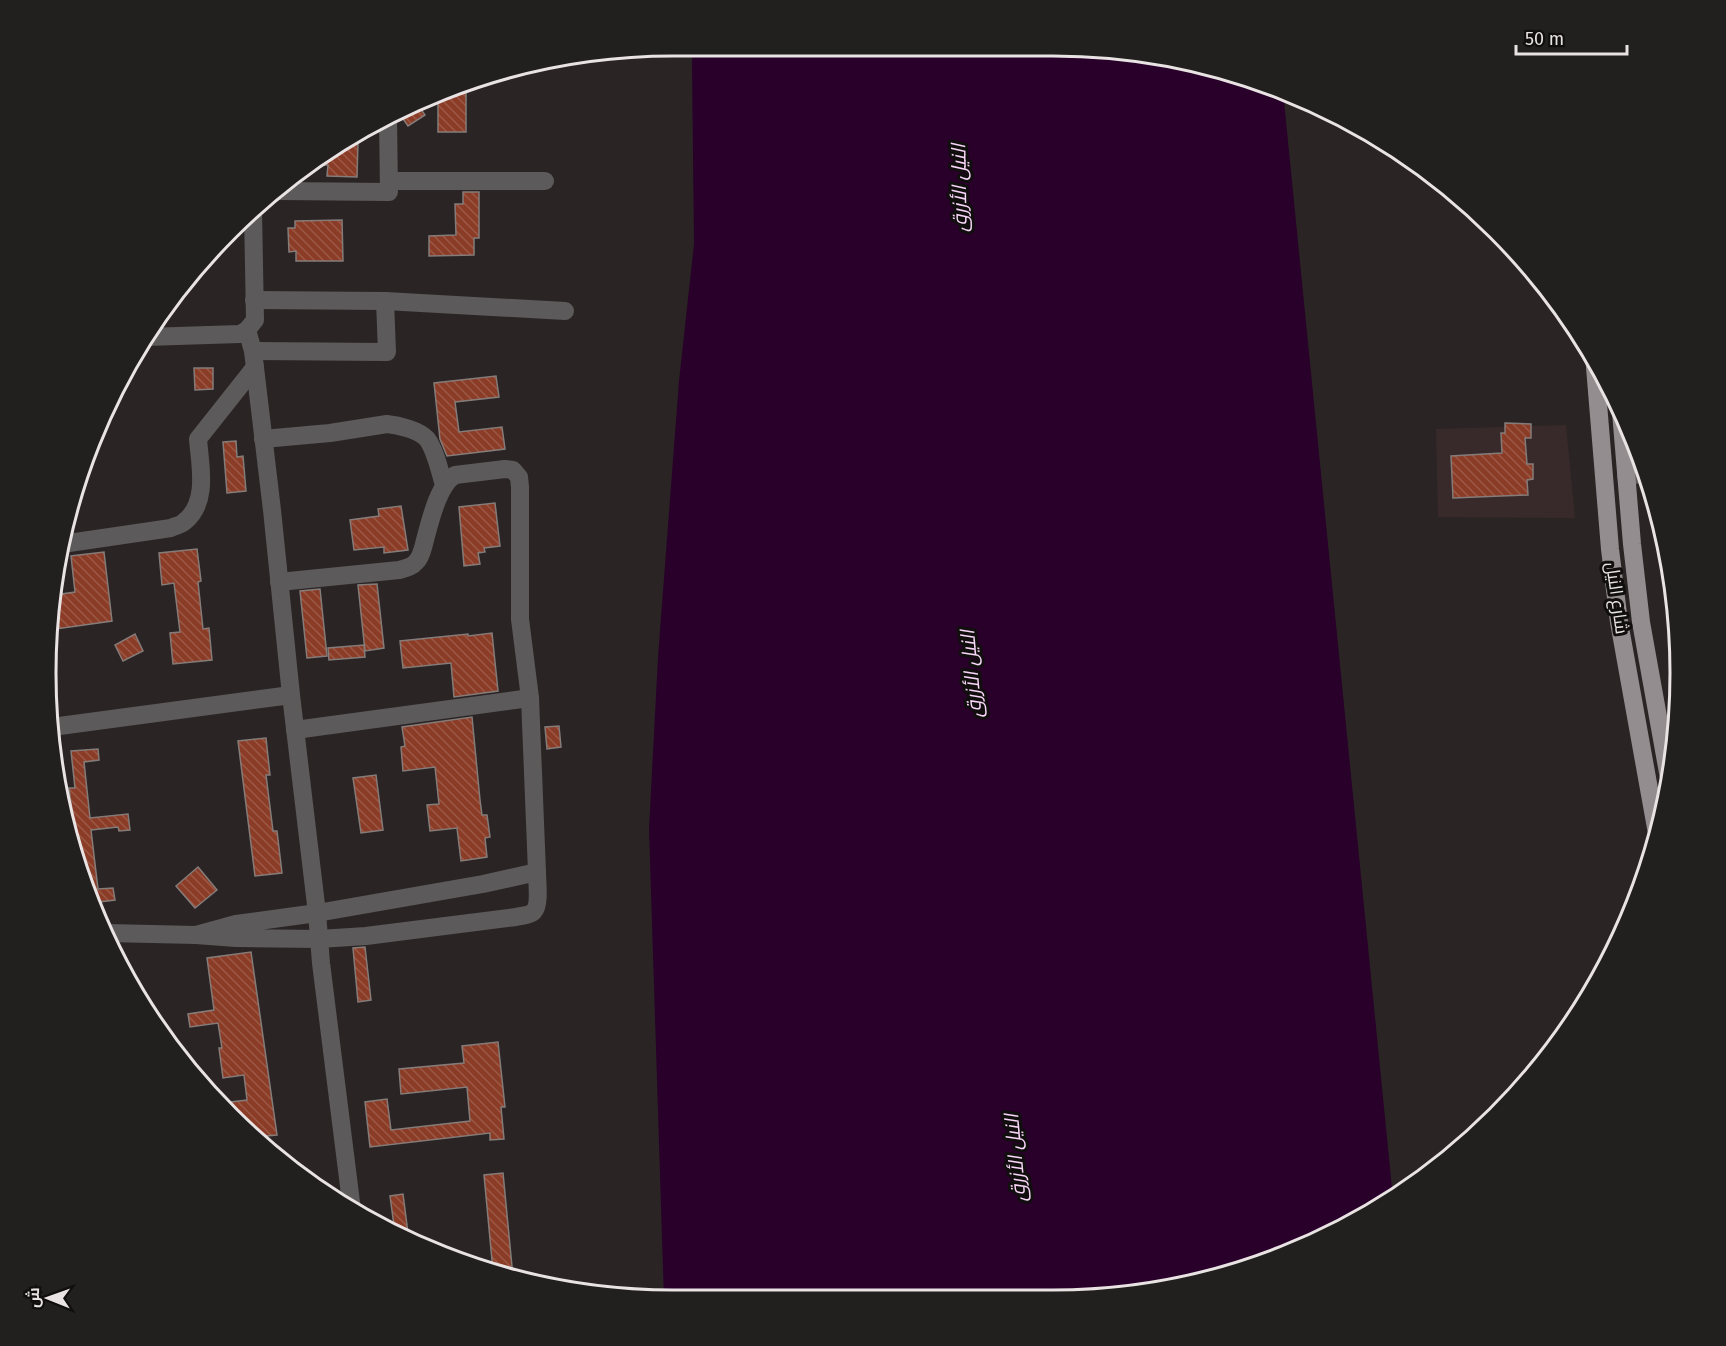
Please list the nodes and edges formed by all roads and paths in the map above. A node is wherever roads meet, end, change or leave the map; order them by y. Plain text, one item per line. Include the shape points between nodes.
1 (388, 125) edge
2 (388, 181) junction
3 (545, 181) dead end
4 (287, 191) edge
5 (253, 221) edge
6 (254, 300) junction
7 (385, 301) junction
8 (565, 311) dead end
9 (247, 330) junction
10 (156, 337) edge
11 (254, 359) junction
12 (1596, 379) edge
13 (1623, 437) edge
14 (263, 439) junction
15 (1638, 474) edge
16 (1626, 476) junction
17 (444, 485) junction
18 (70, 543) edge
19 (279, 582) junction
20 (291, 695) junction
21 (530, 698) junction
22 (58, 726) edge
23 (295, 730) junction
24 (1665, 755) edge
25 (1654, 815) edge
26 (537, 872) junction
27 (317, 913) junction
28 (113, 933) edge
29 (196, 934) junction
30 (320, 939) junction
31 (351, 1199) edge

1 - 2 street
2 - 3 street
2 - 4 street via 389,192
5 - 6 street
6 - 7 street
6 - 9 street via 255,320
7 - 8 street
7 - 11 street via 387,352
9 - 10 street via 240,334
9 - 11 street
11 - 14 street
11 - 18 street via 198,439 202,488 185,522 171,528
12 - 25 main road, شارع النيل via 1619,622
13 - 16 main road, شارع النيل
14 - 17 street via 394,424 426,438
14 - 19 street
15 - 16 street
16 - 24 main road, شارع النيل via 1641,622
17 - 19 street via 420,557 410,567
17 - 21 street via 455,475 505,469 513,470 519,477 520,619
19 - 20 street
20 - 22 street
20 - 23 street
21 - 23 street
21 - 26 street
23 - 27 street
26 - 27 street
26 - 30 street via 538,904 533,913 378,935
27 - 29 street via 236,924
27 - 30 street
28 - 29 street
29 - 30 street
30 - 31 street

